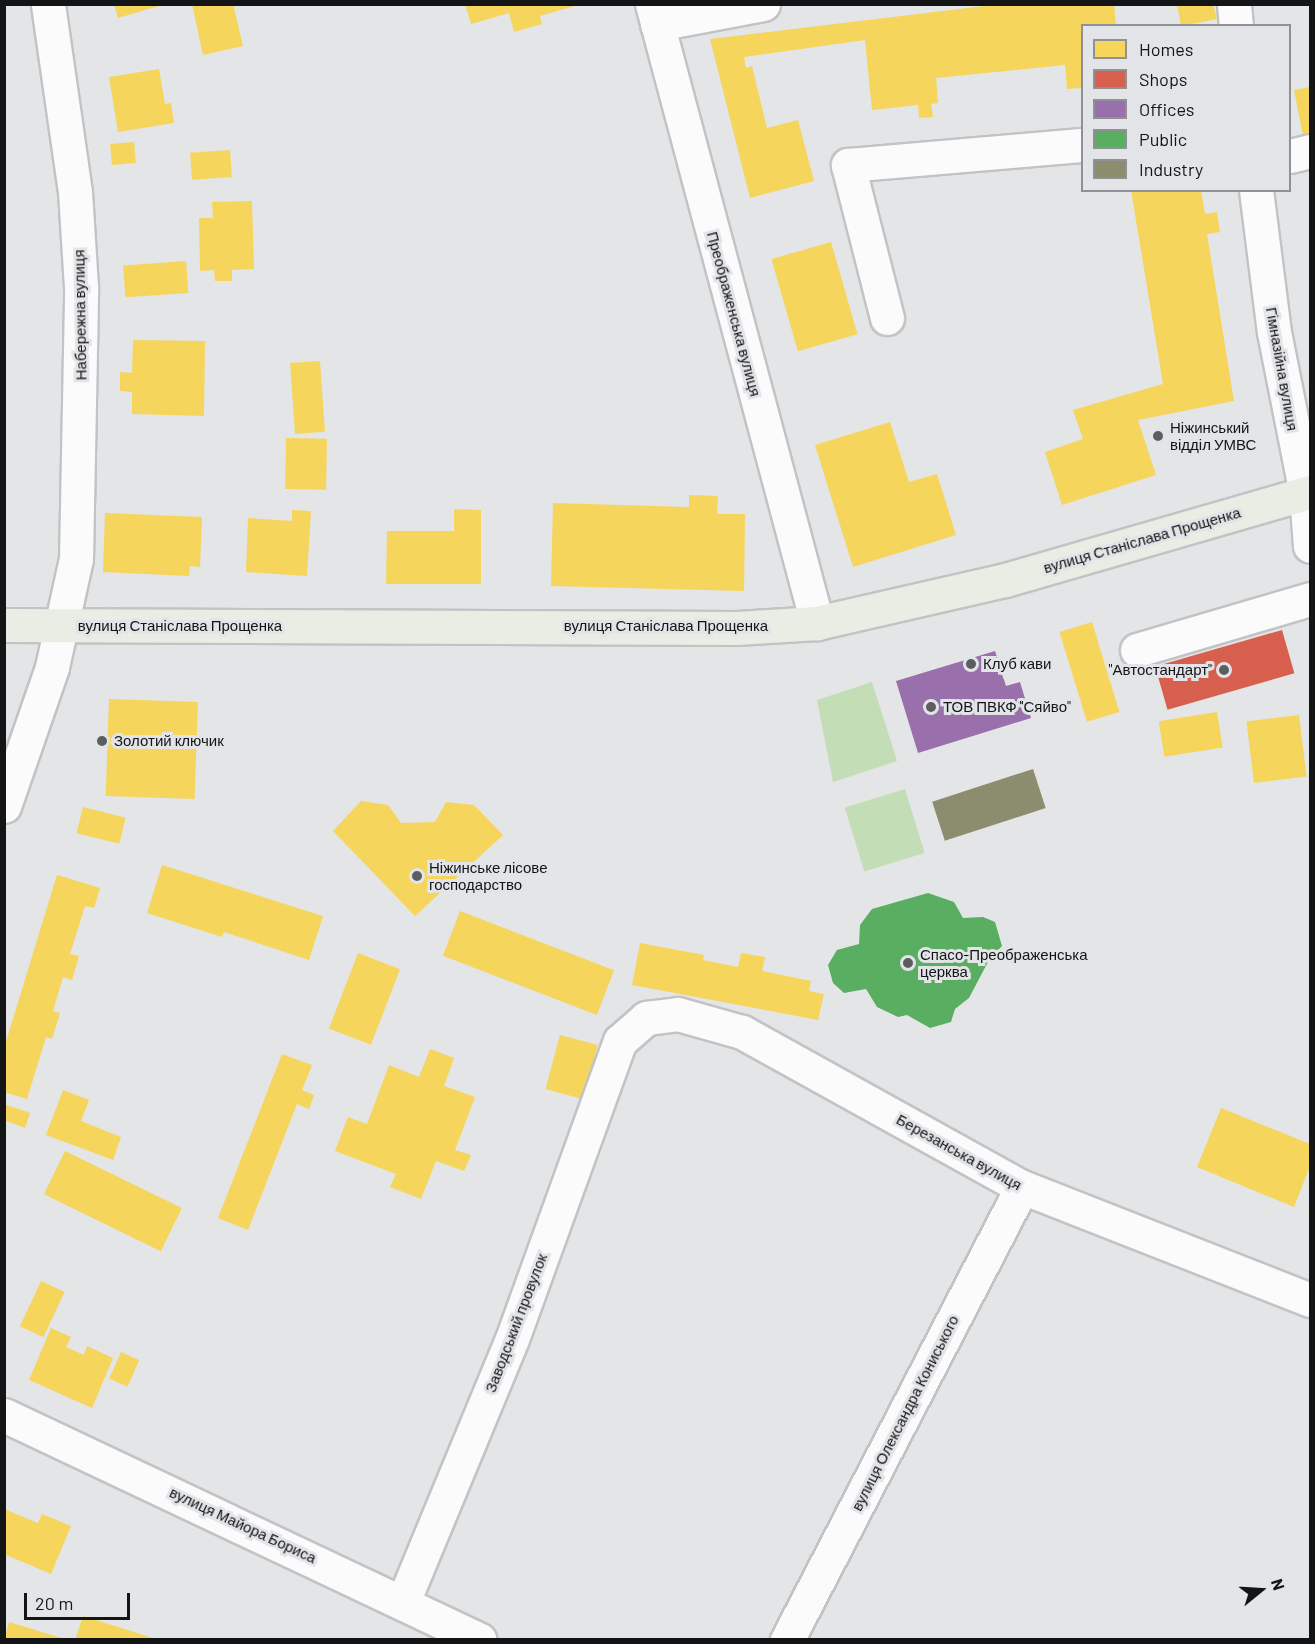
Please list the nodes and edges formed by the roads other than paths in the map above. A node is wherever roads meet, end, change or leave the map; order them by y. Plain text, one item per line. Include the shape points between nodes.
1 (48, 4) edge
2 (763, 4) edge
3 (1234, 4) edge
4 (655, 14) edge
5 (1236, 24) edge
6 (1081, 145) edge
7 (1311, 151) edge
8 (1291, 156) edge
9 (1256, 192) edge
10 (887, 318) dead end
11 (1308, 492) edge
12 (1311, 546) edge
13 (1311, 598) edge
14 (817, 623) junction
15 (4, 626) edge
16 (63, 626) junction
17 (1137, 650) dead end
18 (4, 806) edge
19 (620, 1041) joint
20 (1022, 1187) junction
21 (1311, 1300) edge
22 (4, 1415) edge
23 (403, 1602) junction
24 (480, 1640) edge
25 (787, 1640) edge

1 - 16 street, Набережна вулиця via 75,192 81,287 76,559
2 - 4 street
3 - 5 street
4 - 14 street, Преображенська вулиця
6 - 10 street via 848,165
7 - 8 street
9 - 11 street, Гімназійна вулиця via 1274,332
11 - 12 street, Гімназійна вулиця
11 - 14 main road, вулиця Станіслава Прощенка via 1005,580
13 - 17 street
14 - 16 main road, вулиця Станіслава Прощенка via 736,628
15 - 16 main road, вулиця Станіслава Прощенка
16 - 18 street, Набережна вулиця
19 - 20 street, Березанська вулиця via 646,1018 678,1014 742,1032
19 - 23 street, Заводський провулок via 512,1339
20 - 21 street, Березанська вулиця
20 - 25 street, вулиця Олександра Кониського
22 - 23 street, вулиця Майора Бориса
23 - 24 street, вулиця Майора Бориса

